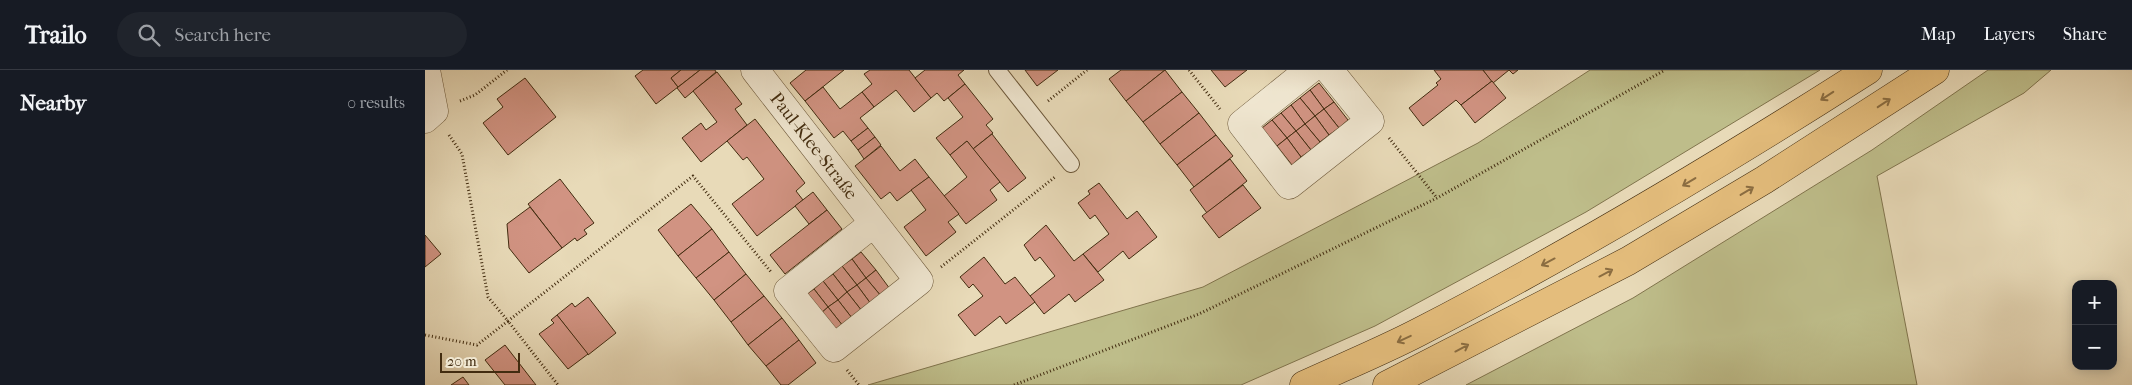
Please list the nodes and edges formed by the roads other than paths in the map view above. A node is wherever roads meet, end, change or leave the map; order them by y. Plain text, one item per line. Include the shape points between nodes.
1 (426, 70) edge
2 (755, 70) edge
3 (997, 70) edge
4 (1309, 70) edge
5 (1329, 70) edge
6 (1868, 70) edge
7 (1935, 70) edge
8 (430, 115) edge
9 (1071, 164) road end
10 (874, 223) junction
11 (1303, 385) edge
12 (1387, 385) edge

1 - 8 street
2 - 10 street, Paul-Klee-Straße
3 - 9 lane
4 - 5 street via 1242,124 1289,184 1370,122
6 -> 11 highway via 1609,230 1415,334
12 -> 7 highway via 1628,261 1764,180
10 - 10 street, Paul-Klee-Straße via 788,291 834,348 919,281

